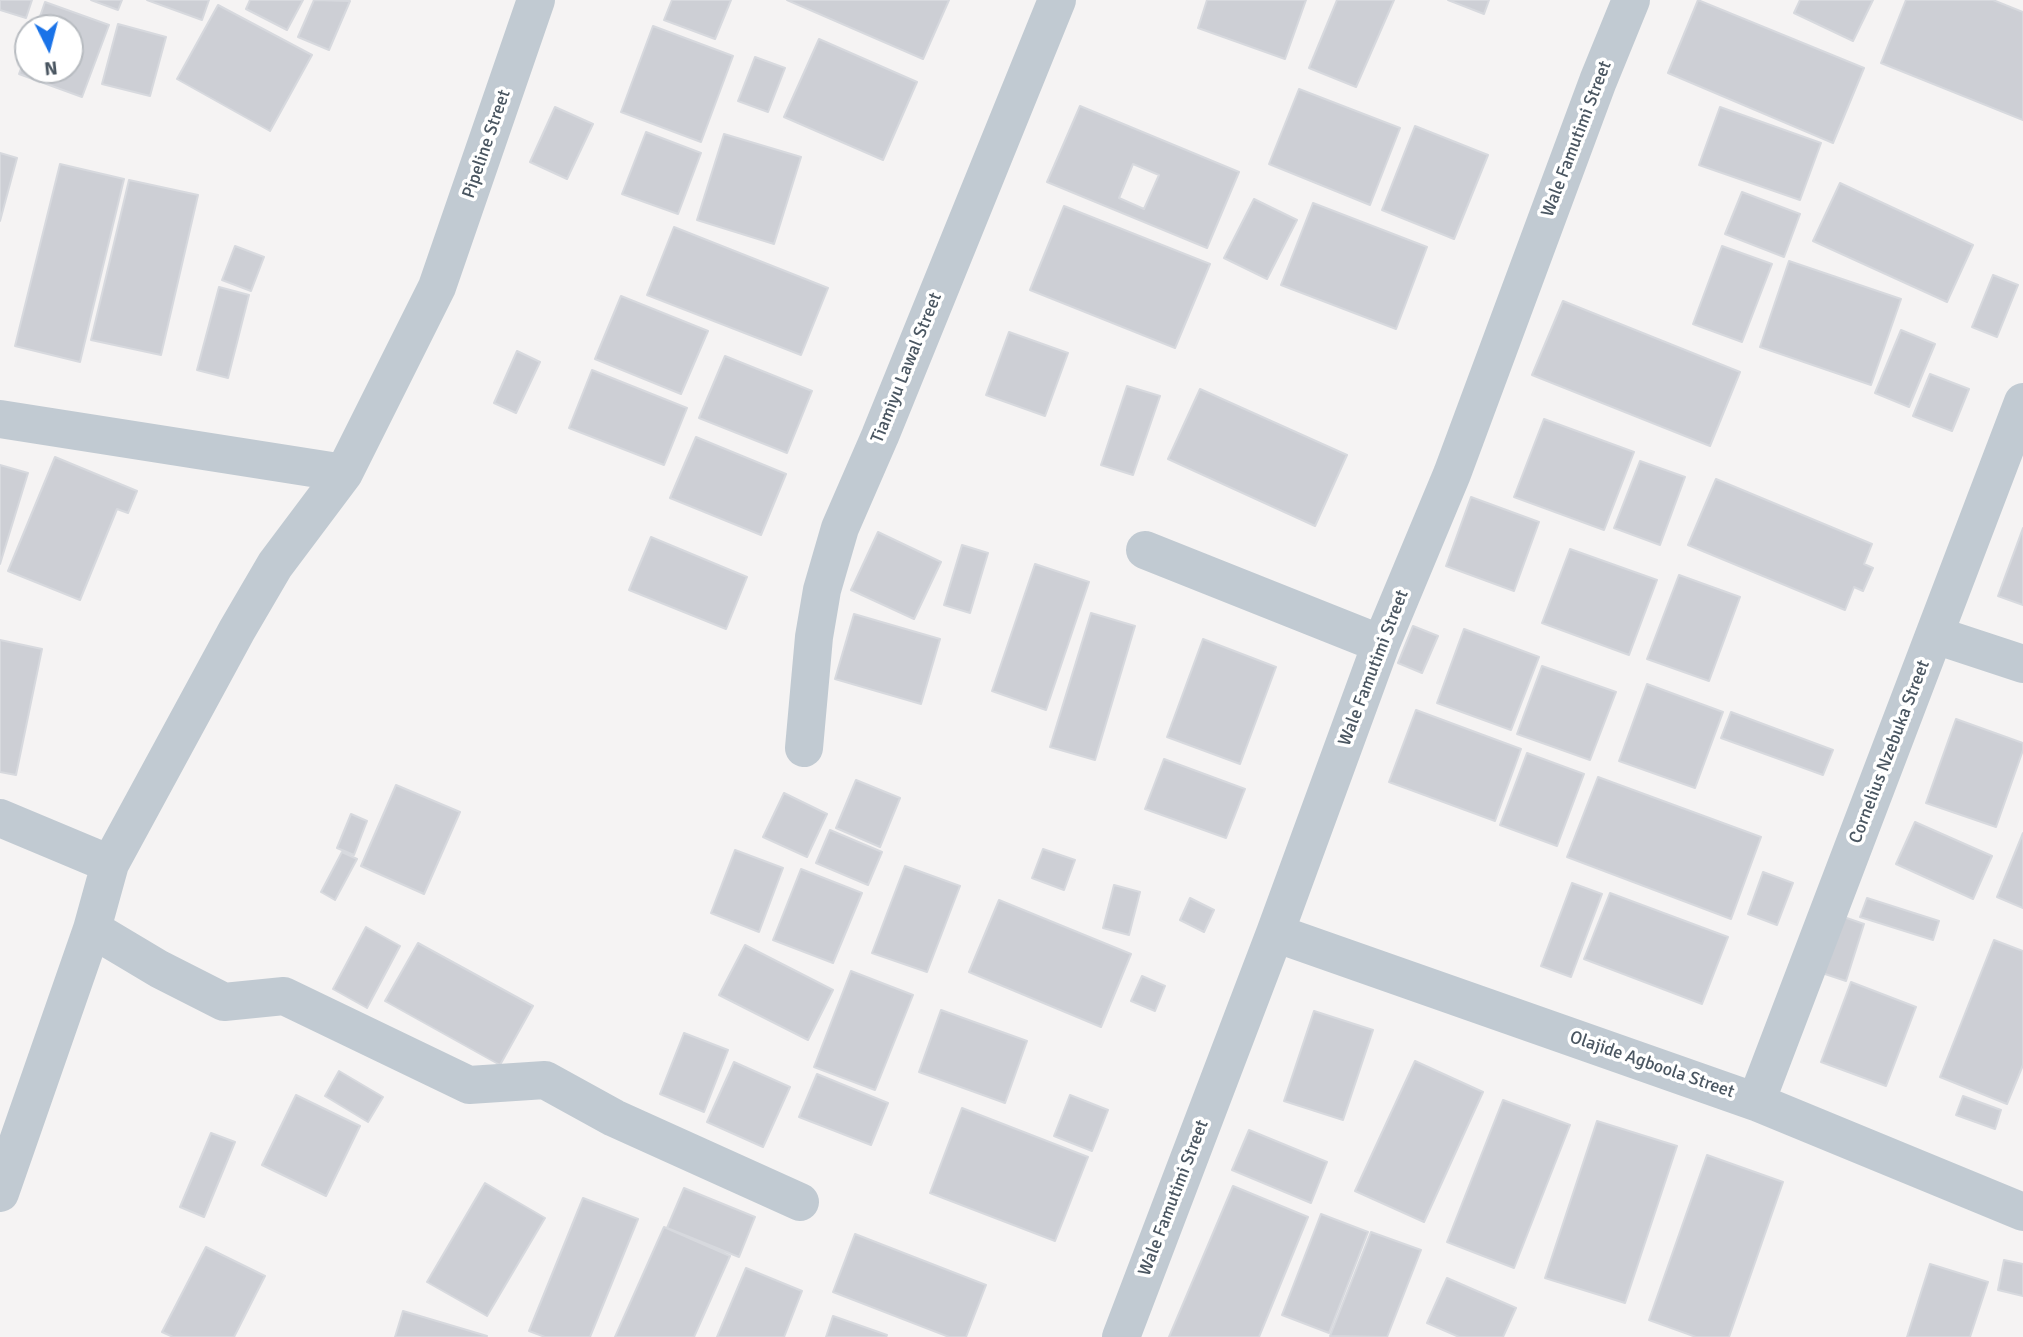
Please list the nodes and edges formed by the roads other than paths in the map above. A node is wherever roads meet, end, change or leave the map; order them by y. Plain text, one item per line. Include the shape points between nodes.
1 (536, 0) edge
2 (1057, 0) edge
3 (1631, 0) edge
4 (2023, 402) edge
5 (0, 419) edge
6 (344, 474) junction
7 (1145, 550) dead end
8 (1935, 635) junction
9 (1381, 644) junction
10 (2023, 664) edge
11 (804, 748) dead end
12 (0, 818) edge
13 (110, 864) junction
14 (92, 929) junction
15 (1275, 933) junction
16 (1756, 1102) junction
17 (0, 1193) edge
18 (800, 1202) dead end
19 (2023, 1212) edge
20 (1121, 1337) edge

1 - 6 street, Pipeline Street via 437,287
2 - 11 street, Tiamiyu Lawal Street via 840,528 814,638
3 - 9 street, Wale Famutimi Street via 1452,474
4 - 8 street, Cornelius Nzebuka Street
5 - 6 street
6 - 13 street, Pipeline Street via 275,565
7 - 9 street
8 - 10 street
8 - 16 street, Cornelius Nzebuka Street
9 - 15 street, Wale Famutimi Street
12 - 13 street
13 - 14 street, Pipeline Street
14 - 17 street, Pipeline Street
14 - 18 street via 224,1002 285,996 469,1085 545,1080 614,1118
15 - 16 street, Olajide Agboola Street
15 - 20 street, Wale Famutimi Street
16 - 19 street, Olajide Agboola Street

